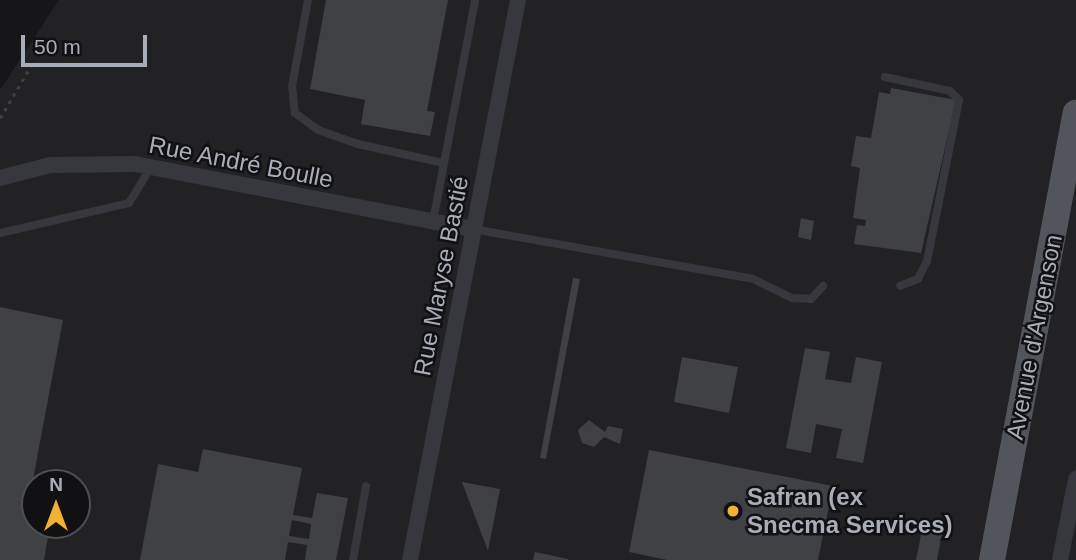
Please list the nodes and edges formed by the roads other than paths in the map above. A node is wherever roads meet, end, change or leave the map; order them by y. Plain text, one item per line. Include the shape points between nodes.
1 (308, 0) edge
2 (475, 0) edge
3 (518, 0) edge
4 (885, 78) dead end
5 (1076, 113) edge
6 (444, 163) junction
7 (151, 167) junction
8 (0, 178) edge
9 (1076, 186) edge
10 (433, 221) junction
11 (473, 229) junction
12 (0, 233) edge
13 (823, 286) dead end
14 (900, 286) dead end
15 (1076, 480) edge
16 (366, 486) dead end
17 (353, 560) edge
18 (410, 560) edge
19 (992, 560) edge
20 (1005, 560) edge
21 (1060, 560) edge

1 - 6 lane via 292,86 295,113 318,130 358,144
2 - 6 lane
3 - 11 street, Rue Maryse Bastié
4 - 14 lane via 950,91 960,106 928,261 918,279
5 - 19 main road, Avenue d'Argenson
6 - 10 lane
7 - 8 street, Rue André Boulle via 91,162
7 - 10 street, Rue André Boulle
7 - 12 lane via 144,187 129,203
9 - 20 main road, Avenue d'Argenson
10 - 11 street, Rue André Boulle
11 - 13 lane via 753,279 792,299 811,299
11 - 18 street, Rue Maryse Bastié
15 - 21 street
16 - 17 lane

